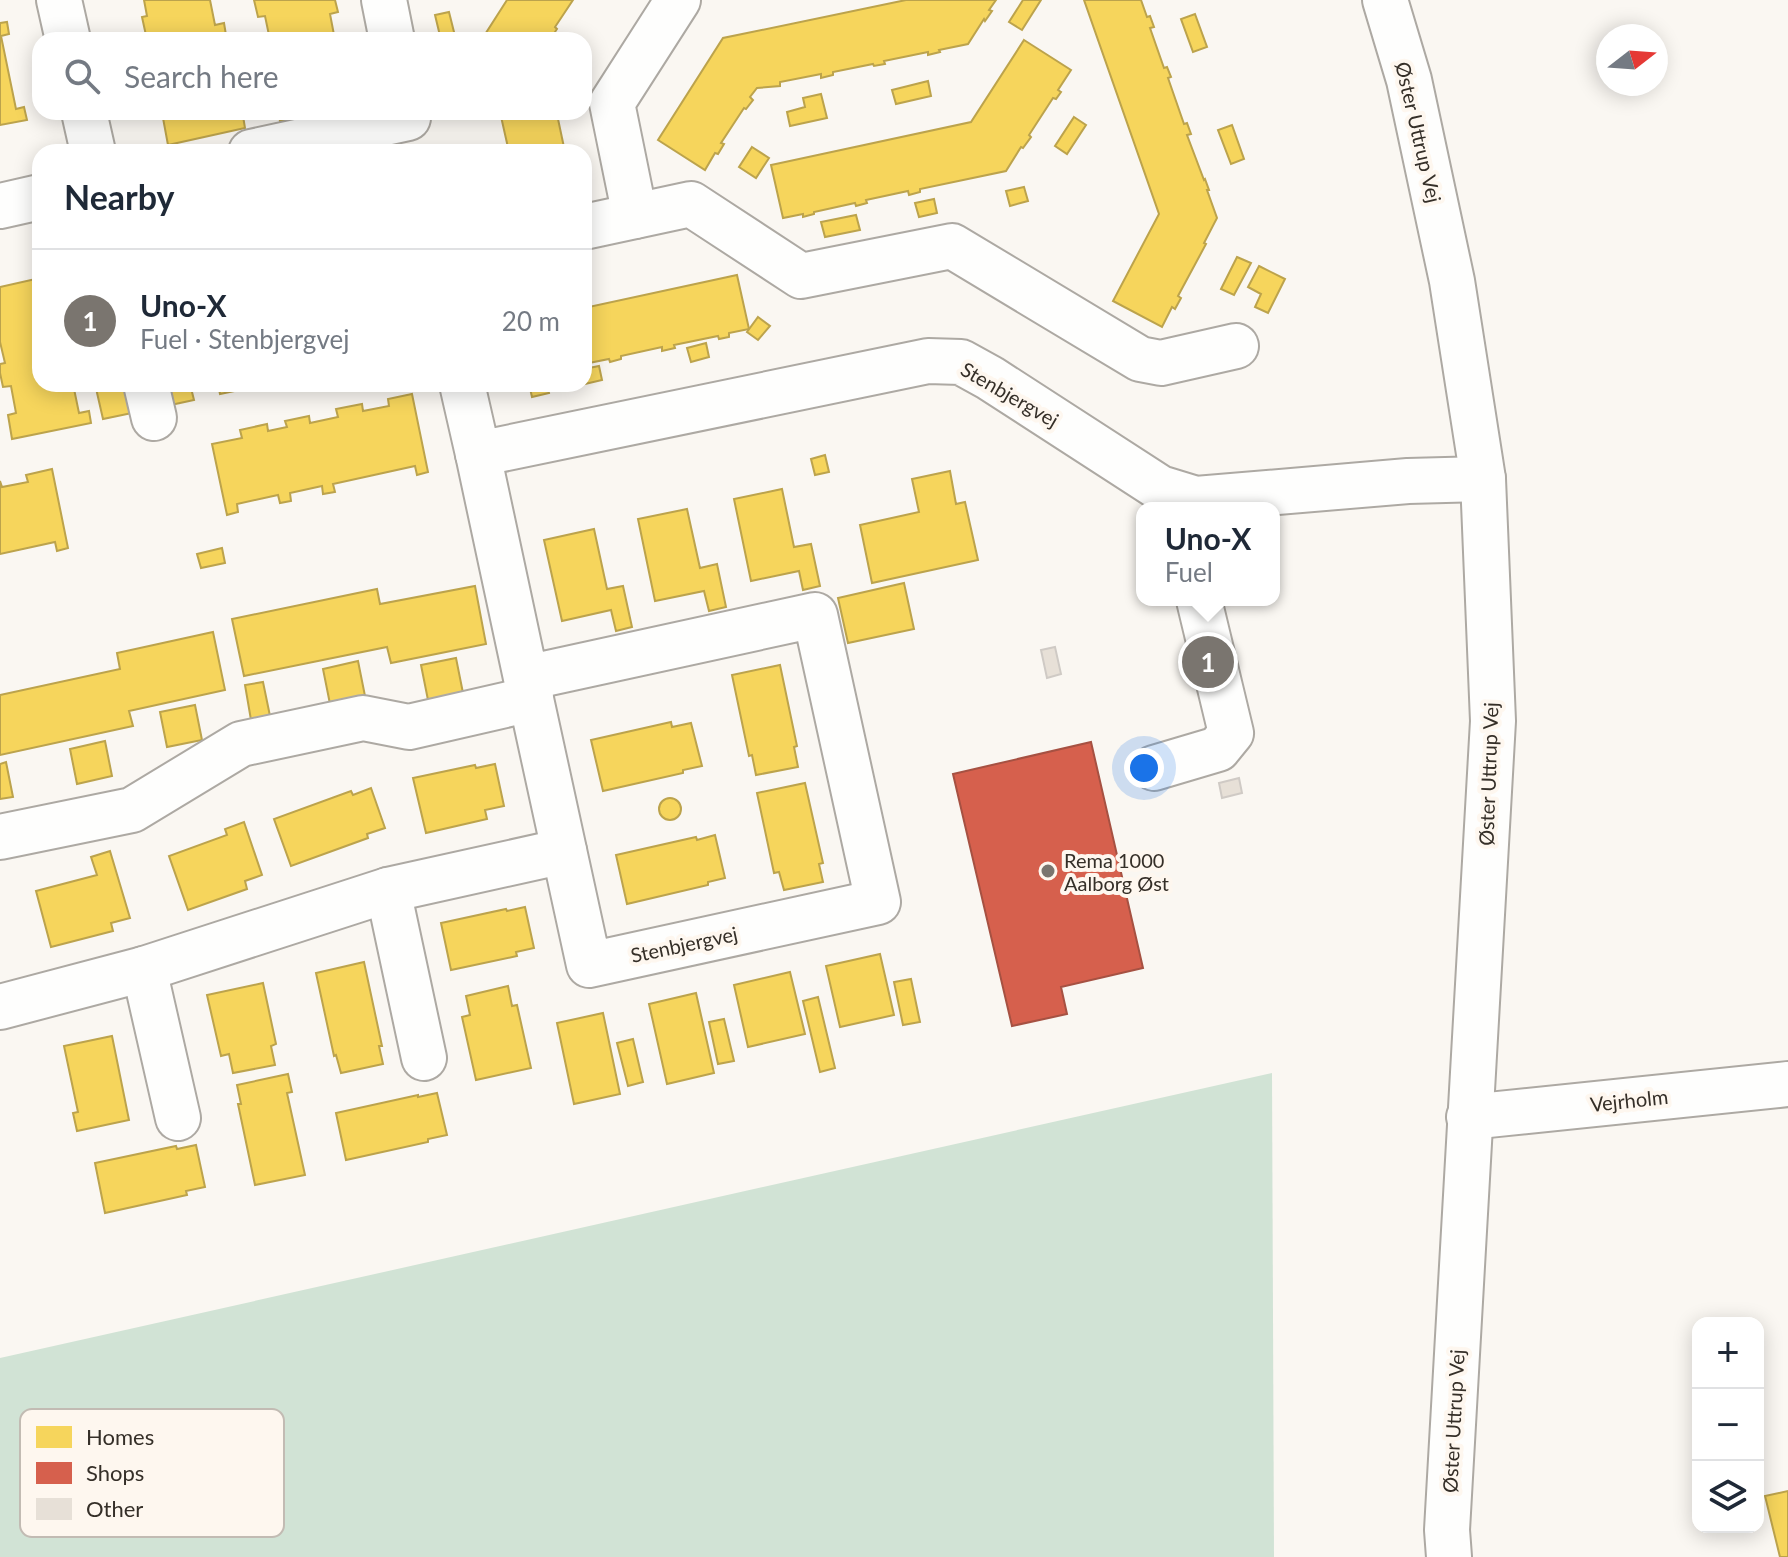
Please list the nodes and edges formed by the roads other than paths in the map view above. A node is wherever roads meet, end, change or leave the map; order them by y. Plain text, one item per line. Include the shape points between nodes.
1 (59, 0) edge
2 (384, 0) edge
3 (678, 0) edge
4 (1385, 0) edge
5 (66, 32) edge
6 (390, 32) edge
7 (86, 120) edge
8 (410, 127) edge
9 (91, 144) edge
10 (302, 144) edge
11 (32, 199) edge
12 (0, 206) edge
13 (635, 216) junction
14 (592, 225) edge
15 (1236, 346) dead end
16 (464, 392) edge
17 (478, 454) junction
18 (1483, 479) junction
19 (1200, 606) edge
20 (529, 688) junction
21 (1154, 768) dead end
22 (0, 837) edge
23 (564, 851) junction
24 (388, 890) junction
25 (144, 969) junction
26 (0, 1007) edge
27 (424, 1058) dead end
28 (1788, 1084) edge
29 (1469, 1117) junction
30 (178, 1118) dead end
31 (1449, 1557) edge

1 - 5 street
2 - 6 street
3 - 13 street via 612,103
4 - 18 street, Øster Uttrup Vej via 1409,80 1452,281
7 - 9 street
8 - 10 street
11 - 12 street
13 - 14 street
13 - 15 street via 691,204 801,276 952,246 1140,359 1161,363
16 - 17 street, Stenbjergvej
17 - 18 street, Stenbjergvej via 928,361 961,362 1160,488 1196,499
17 - 20 street, Stenbjergvej
18 - 29 street, Øster Uttrup Vej via 1493,721
19 - 21 street via 1231,733 1218,749
20 - 22 street, Stenbjergvej via 409,727 363,718 241,744 132,810
20 - 23 street, Stenbjergvej
20 - 23 street, Stenbjergvej via 815,615 878,902 589,965
23 - 24 street
24 - 25 street
24 - 27 street
25 - 26 street
25 - 30 street
28 - 29 street, Vejrholm
29 - 31 street, Øster Uttrup Vej

